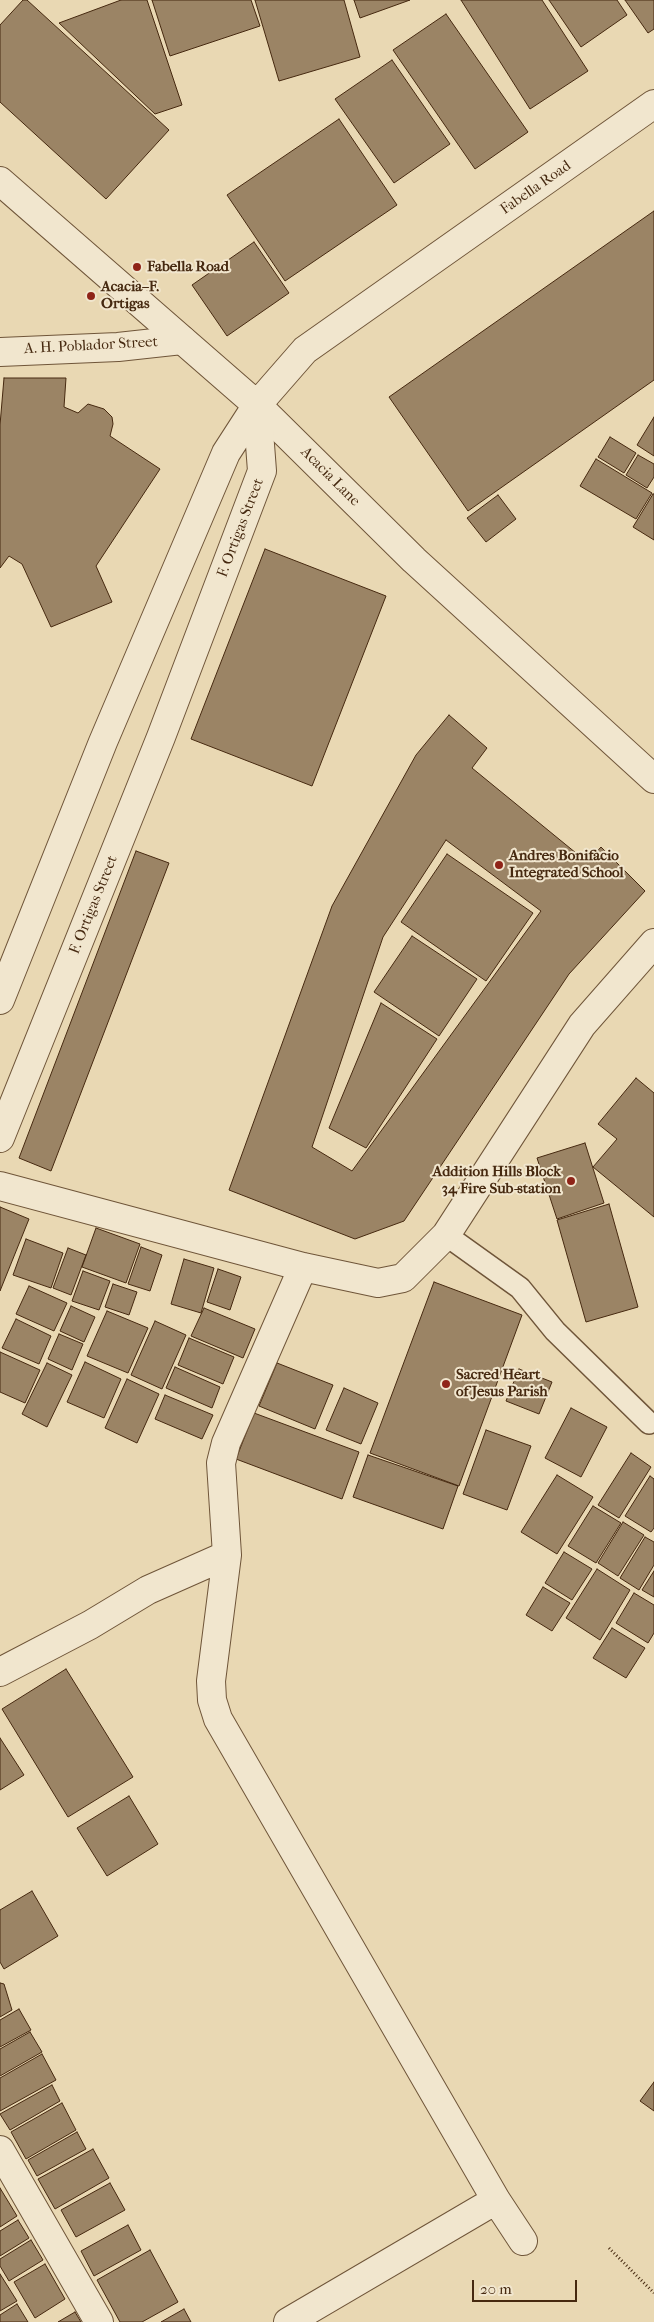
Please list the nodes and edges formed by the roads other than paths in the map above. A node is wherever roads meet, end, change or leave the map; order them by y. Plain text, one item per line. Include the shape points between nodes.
1 (654, 104) edge
2 (0, 181) edge
3 (182, 340) junction
4 (0, 352) edge
5 (257, 405) junction
6 (226, 453) junction
7 (262, 471) junction
8 (654, 779) edge
9 (654, 943) edge
10 (0, 1000) edge
11 (0, 1138) edge
12 (0, 1186) edge
13 (446, 1235) junction
14 (303, 1267) junction
15 (649, 1422) dead end
16 (227, 1555) junction
17 (0, 1672) edge
18 (0, 2150) edge
19 (496, 2200) junction
20 (523, 2241) dead end
21 (99, 2322) edge
22 (288, 2322) edge

1 - 5 street, Fabella Road via 306,350
2 - 3 street, Acacia Lane
3 - 4 street, A. H. Poblador Street
3 - 5 street, Acacia Lane
5 - 6 street
5 - 7 street, F. Ortigas Street
5 - 8 street, Acacia Lane via 414,560
6 - 7 street
6 - 10 street via 103,742
7 - 11 street, F. Ortigas Street via 161,737
9 - 13 street via 582,1025
12 - 14 street
13 - 14 street via 403,1278 378,1283
13 - 15 lane via 520,1288 556,1331
14 - 16 street via 226,1443 221,1462
16 - 17 street via 148,1590 90,1625
16 - 19 street via 211,1681 218,1719
18 - 21 street
19 - 20 street
19 - 22 street

